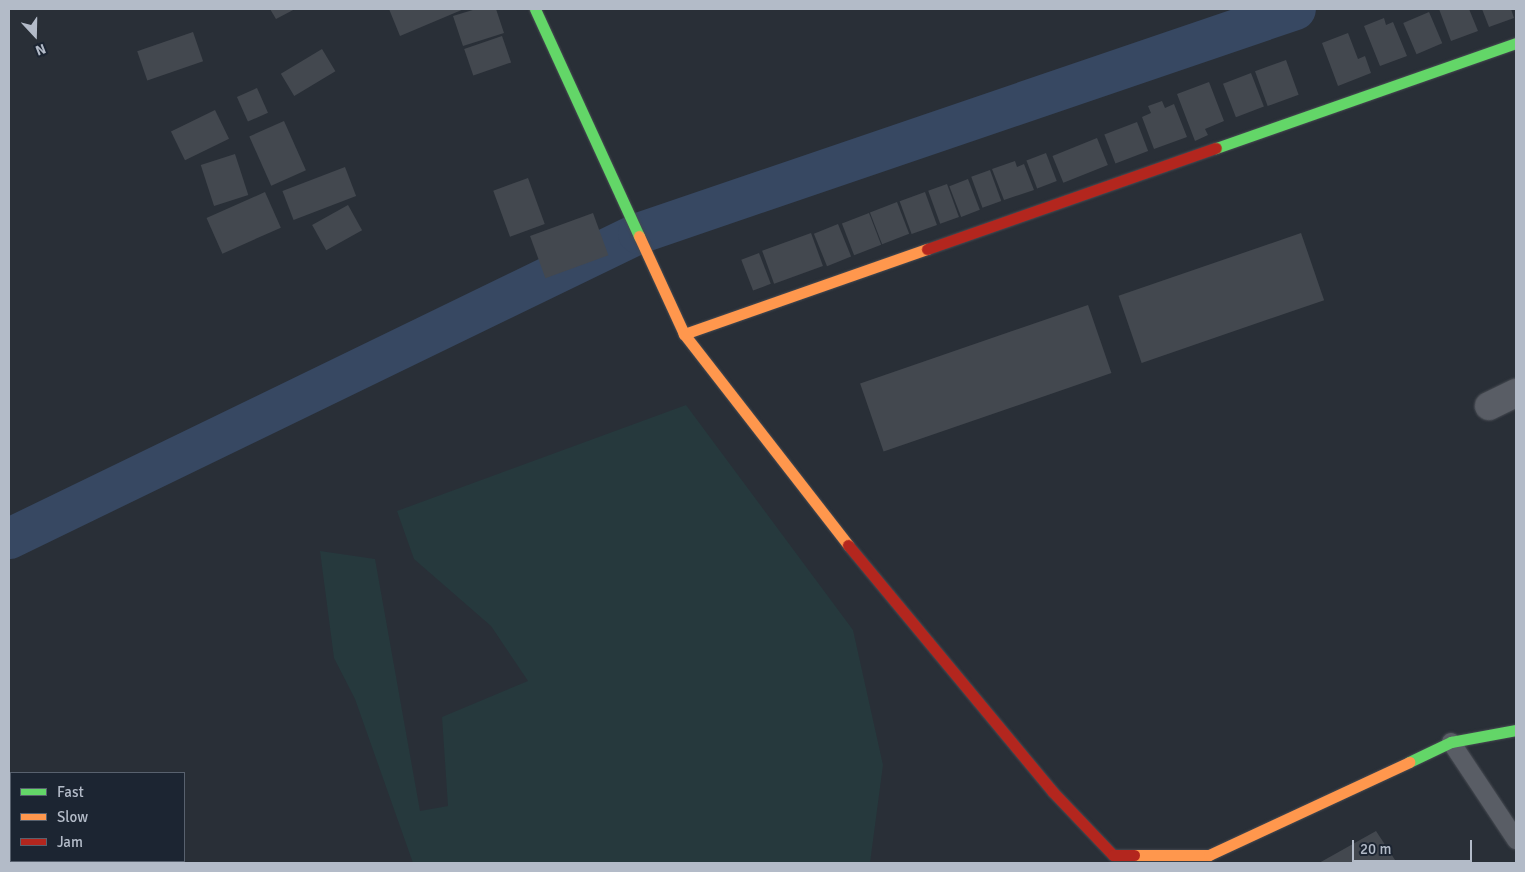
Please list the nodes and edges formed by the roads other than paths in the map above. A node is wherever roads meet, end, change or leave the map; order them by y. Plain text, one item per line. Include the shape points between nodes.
1 (534, 9) edge
2 (1516, 43) edge
3 (684, 334) junction
4 (1516, 393) edge
5 (1489, 406) dead end
6 (1516, 730) edge
7 (1450, 742) junction
8 (1516, 840) edge

1 - 3 street
2 - 3 street
3 - 7 street via 818,509 1052,791 1113,855 1209,855
4 - 5 street
6 - 7 street
7 - 8 lane

